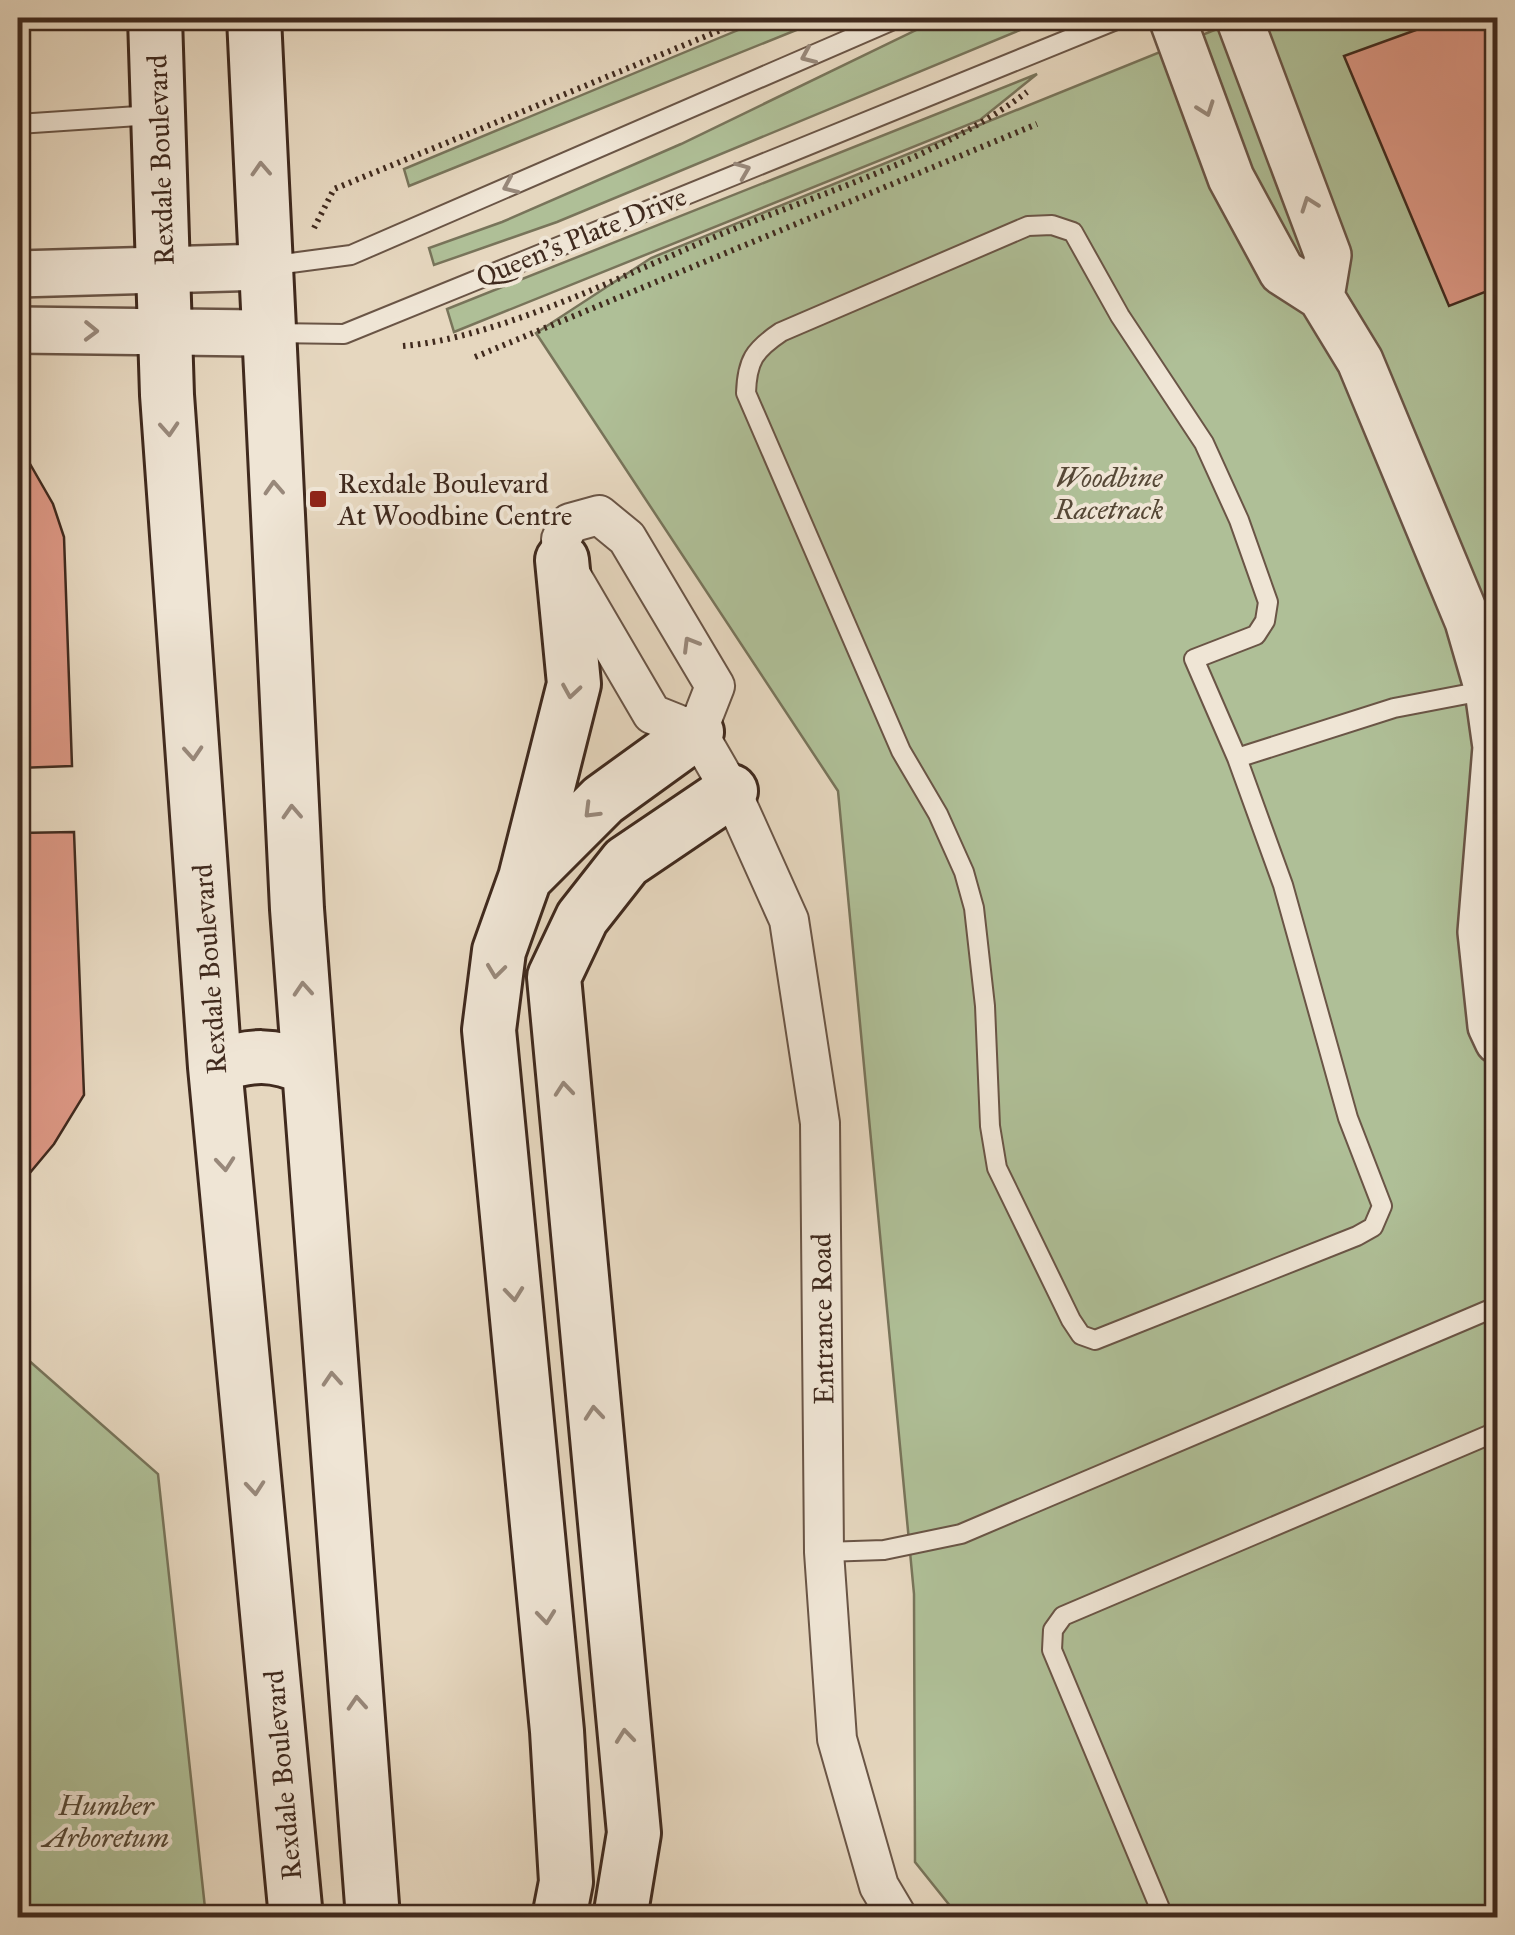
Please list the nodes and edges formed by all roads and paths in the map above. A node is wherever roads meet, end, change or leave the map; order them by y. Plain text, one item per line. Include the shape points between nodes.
1 (155, 18) edge
2 (254, 18) edge
3 (750, 18) edge
4 (898, 18) edge
5 (1121, 18) edge
6 (1172, 18) edge
7 (1239, 18) edge
8 (1036, 86) dead end
9 (158, 115) junction
10 (18, 124) edge
11 (1036, 124) dead end
12 (279, 265) junction
13 (164, 270) junction
14 (18, 274) edge
15 (1322, 297) junction
16 (18, 330) edge
17 (165, 332) junction
18 (266, 333) junction
19 (344, 334) junction
20 (475, 357) dead end
21 (562, 560) junction
22 (1488, 690) junction
23 (697, 732) junction
24 (1237, 758) junction
25 (732, 791) junction
26 (525, 878) junction
27 (1498, 1041) edge
28 (216, 1067) junction
29 (308, 1068) junction
30 (1498, 1306) edge
31 (1498, 1431) edge
32 (824, 1552) junction
33 (296, 1918) edge
34 (373, 1918) edge
35 (560, 1918) edge
36 (620, 1918) edge
37 (898, 1918) edge
38 (1164, 1918) edge

1 - 9 main road, Rexdale Boulevard
12 -> 2 main road
3 - 12 path via 334,189
4 -> 12 lane via 351,255
19 -> 5 lane, Queen's Plate Drive
6 -> 15 street via 1231,178 1255,223 1282,272
15 -> 7 street via 1328,255
8 - 19 path via 980,127 512,318 445,342 386,347
9 - 10 lane
9 - 13 main road, Rexdale Boulevard
11 - 20 path
12 - 13 street
12 - 18 main road
13 - 14 street
13 - 17 main road, Rexdale Boulevard
15 - 22 street via 1360,361 1431,526
16 -> 17 street, Queen's Plate Drive
17 - 18 street, Queen's Plate Drive
17 -> 28 main road, Rexdale Boulevard
18 - 19 lane, Queen's Plate Drive
29 -> 18 main road
21 - 23 street via 652,714
23 -> 21 street via 715,686 627,538 609,520 584,516 561,539
21 -> 26 main road via 574,684
22 - 24 lane via 1394,708
22 - 27 street via 1496,747 1481,932
23 - 25 street, Entrance Road
23 -> 26 main road via 602,800
24 - 24 lane via 1283,885 1348,1118 1377,1188 1380,1218 1356,1236 1094,1340 1070,1320 998,1168 974,908 964,872 901,751 754,418 746,393 755,350 781,332 1028,226 1073,232 1204,443 1268,602 1256,634 1194,660
25 - 32 street, Entrance Road via 789,920 820,1123
36 -> 25 main road via 634,1834 554,976 582,918 626,862
26 -> 35 main road via 499,951 489,1030 557,1731 566,1882
28 - 29 main road via 260,1055
28 -> 33 main road, Rexdale Boulevard
34 -> 29 main road
30 - 32 lane via 962,1534 884,1550
31 - 38 lane via 1063,1616 1052,1630 1052,1650
32 - 37 street, Entrance Road via 837,1739 879,1886

